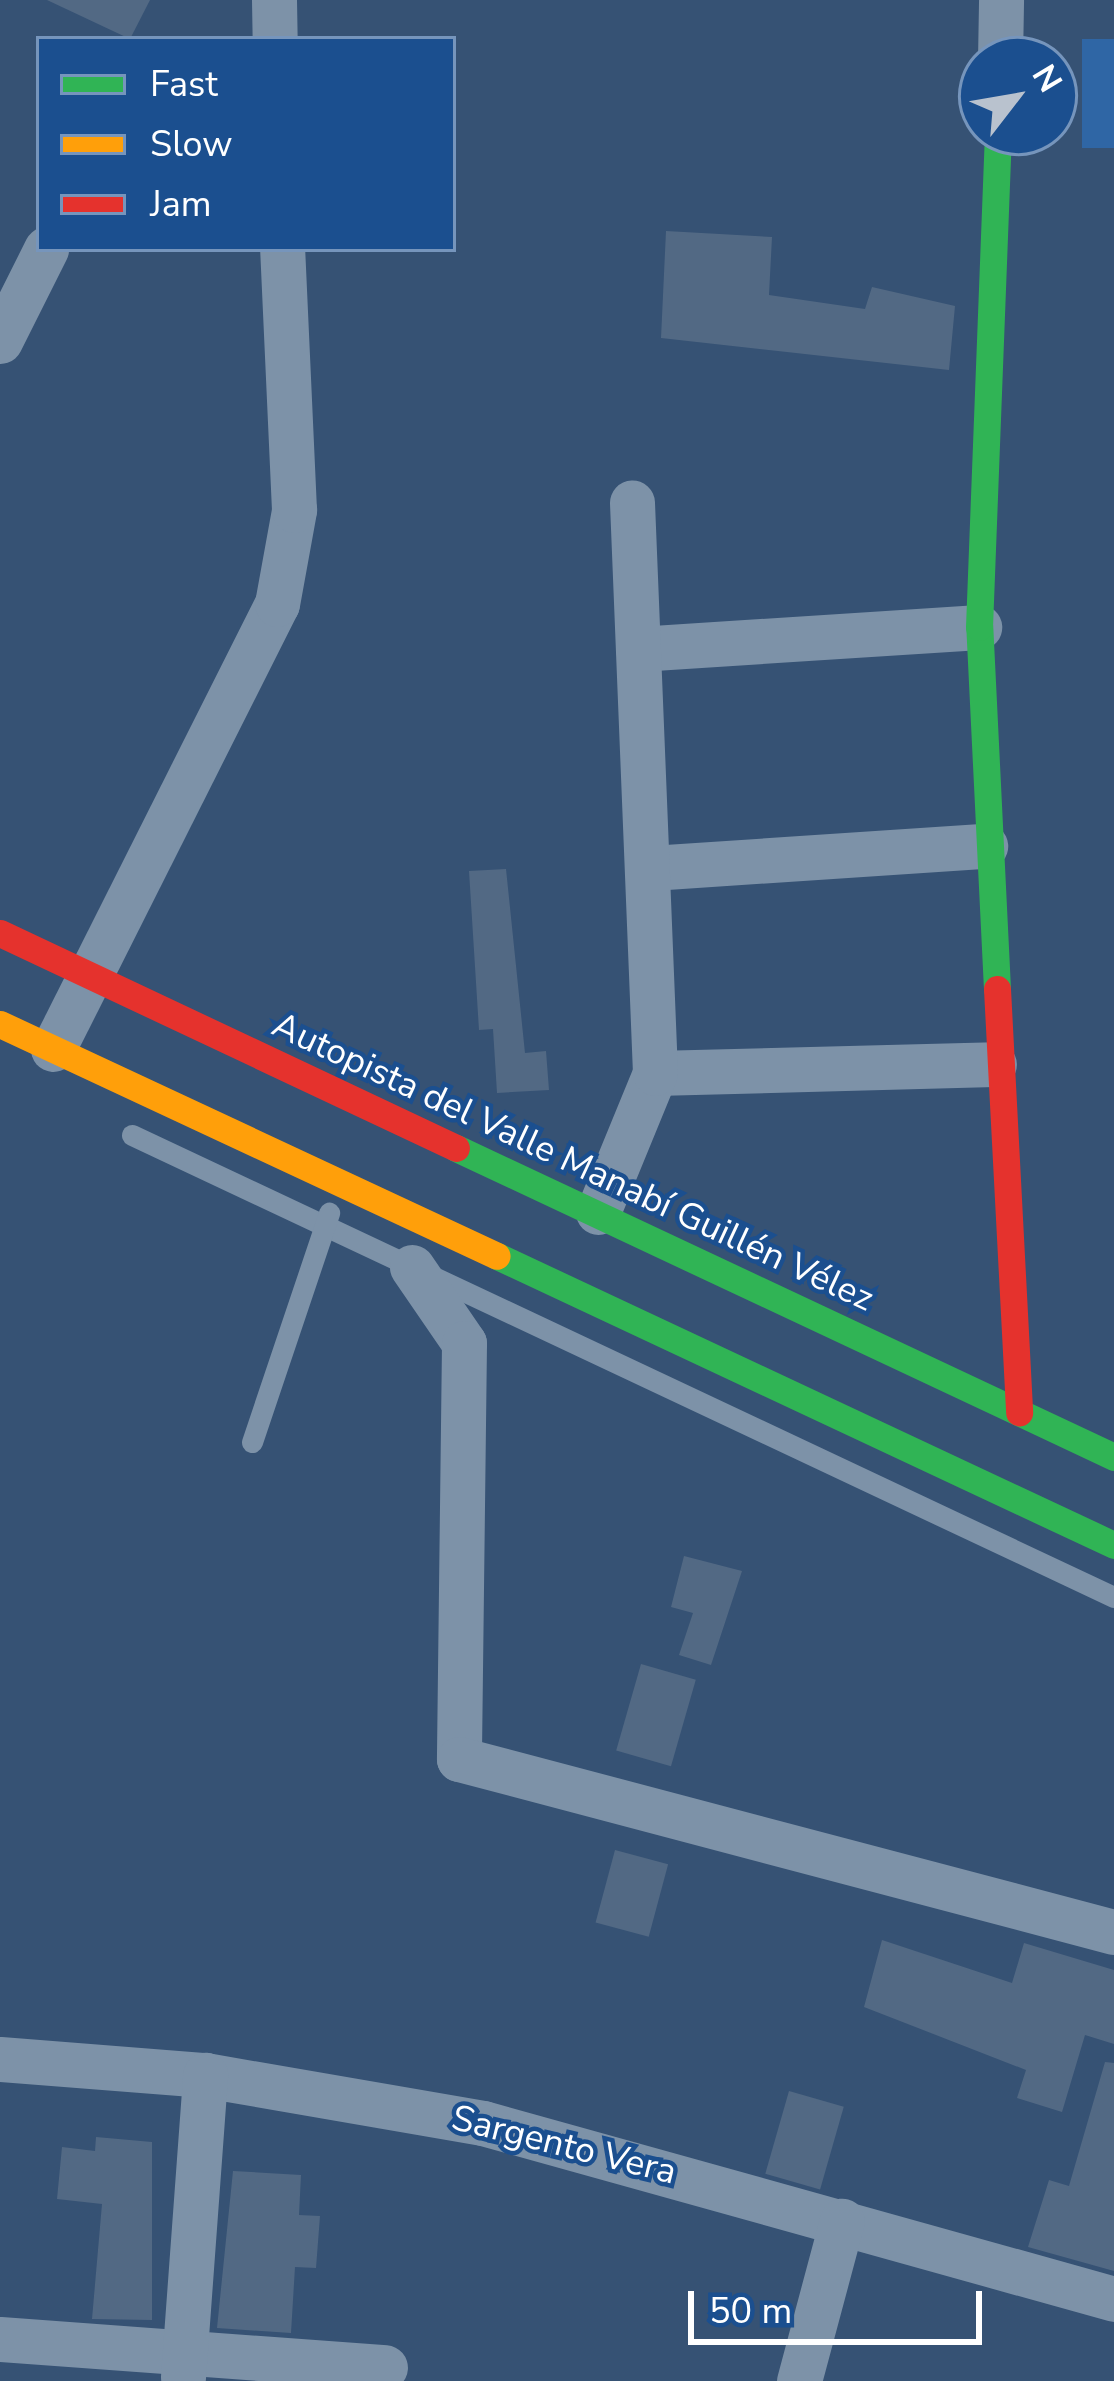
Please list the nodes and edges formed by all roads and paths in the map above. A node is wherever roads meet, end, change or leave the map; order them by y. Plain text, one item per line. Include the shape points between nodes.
1 (274, 0) edge
2 (1001, 0) edge
3 (275, 36) edge
4 (1000, 36) edge
5 (997, 156) edge
6 (44, 252) edge
7 (282, 252) edge
8 (0, 341) edge
9 (632, 502) dead end
10 (979, 627) junction
11 (638, 649) junction
12 (986, 846) junction
13 (651, 868) junction
14 (0, 933) edge
15 (90, 976) junction
16 (0, 1024) edge
17 (53, 1049) junction
18 (994, 1064) junction
19 (655, 1073) junction
20 (132, 1135) dead end
21 (339, 1184) junction
22 (598, 1212) junction
23 (325, 1226) junction
24 (412, 1267) junction
25 (478, 1298) junction
26 (464, 1343) junction
27 (1019, 1412) junction
28 (252, 1442) dead end
29 (1114, 1457) edge
30 (1114, 1544) edge
31 (1114, 1597) edge
32 (1114, 1932) edge
33 (0, 2060) edge
34 (205, 2075) junction
35 (842, 2221) junction
36 (1114, 2299) edge
37 (0, 2339) edge
38 (184, 2367) edge
39 (385, 2367) dead end
40 (799, 2381) edge

1 - 3 street
2 - 4 street
5 - 10 main road
6 - 8 street
7 - 15 street via 291,555 259,651
9 - 11 street
10 - 11 street
10 - 12 main road
11 - 13 street
12 - 13 street
12 - 18 main road
13 - 19 street
14 - 15 main road, Autopista del Valle Manabí Guillén Vélez
15 - 17 street
15 - 22 main road, Autopista del Valle Manabí Guillén Vélez
16 - 17 main road
17 - 21 main road
18 - 19 street
18 - 27 main road
19 - 22 street
20 - 23 lane
21 - 23 lane
21 - 30 main road
22 - 27 main road, Autopista del Valle Manabí Guillén Vélez
23 - 24 lane
23 - 28 lane
24 - 25 lane
24 - 26 street
25 - 26 lane
25 - 31 lane
26 - 32 street via 459,1759
27 - 29 main road, Autopista del Valle Manabí Guillén Vélez
33 - 34 street, Sargento Vera
34 - 35 street, Sargento Vera via 483,2123
34 - 38 street
35 - 36 street, Sargento Vera
35 - 40 street
37 - 38 street
38 - 39 street

